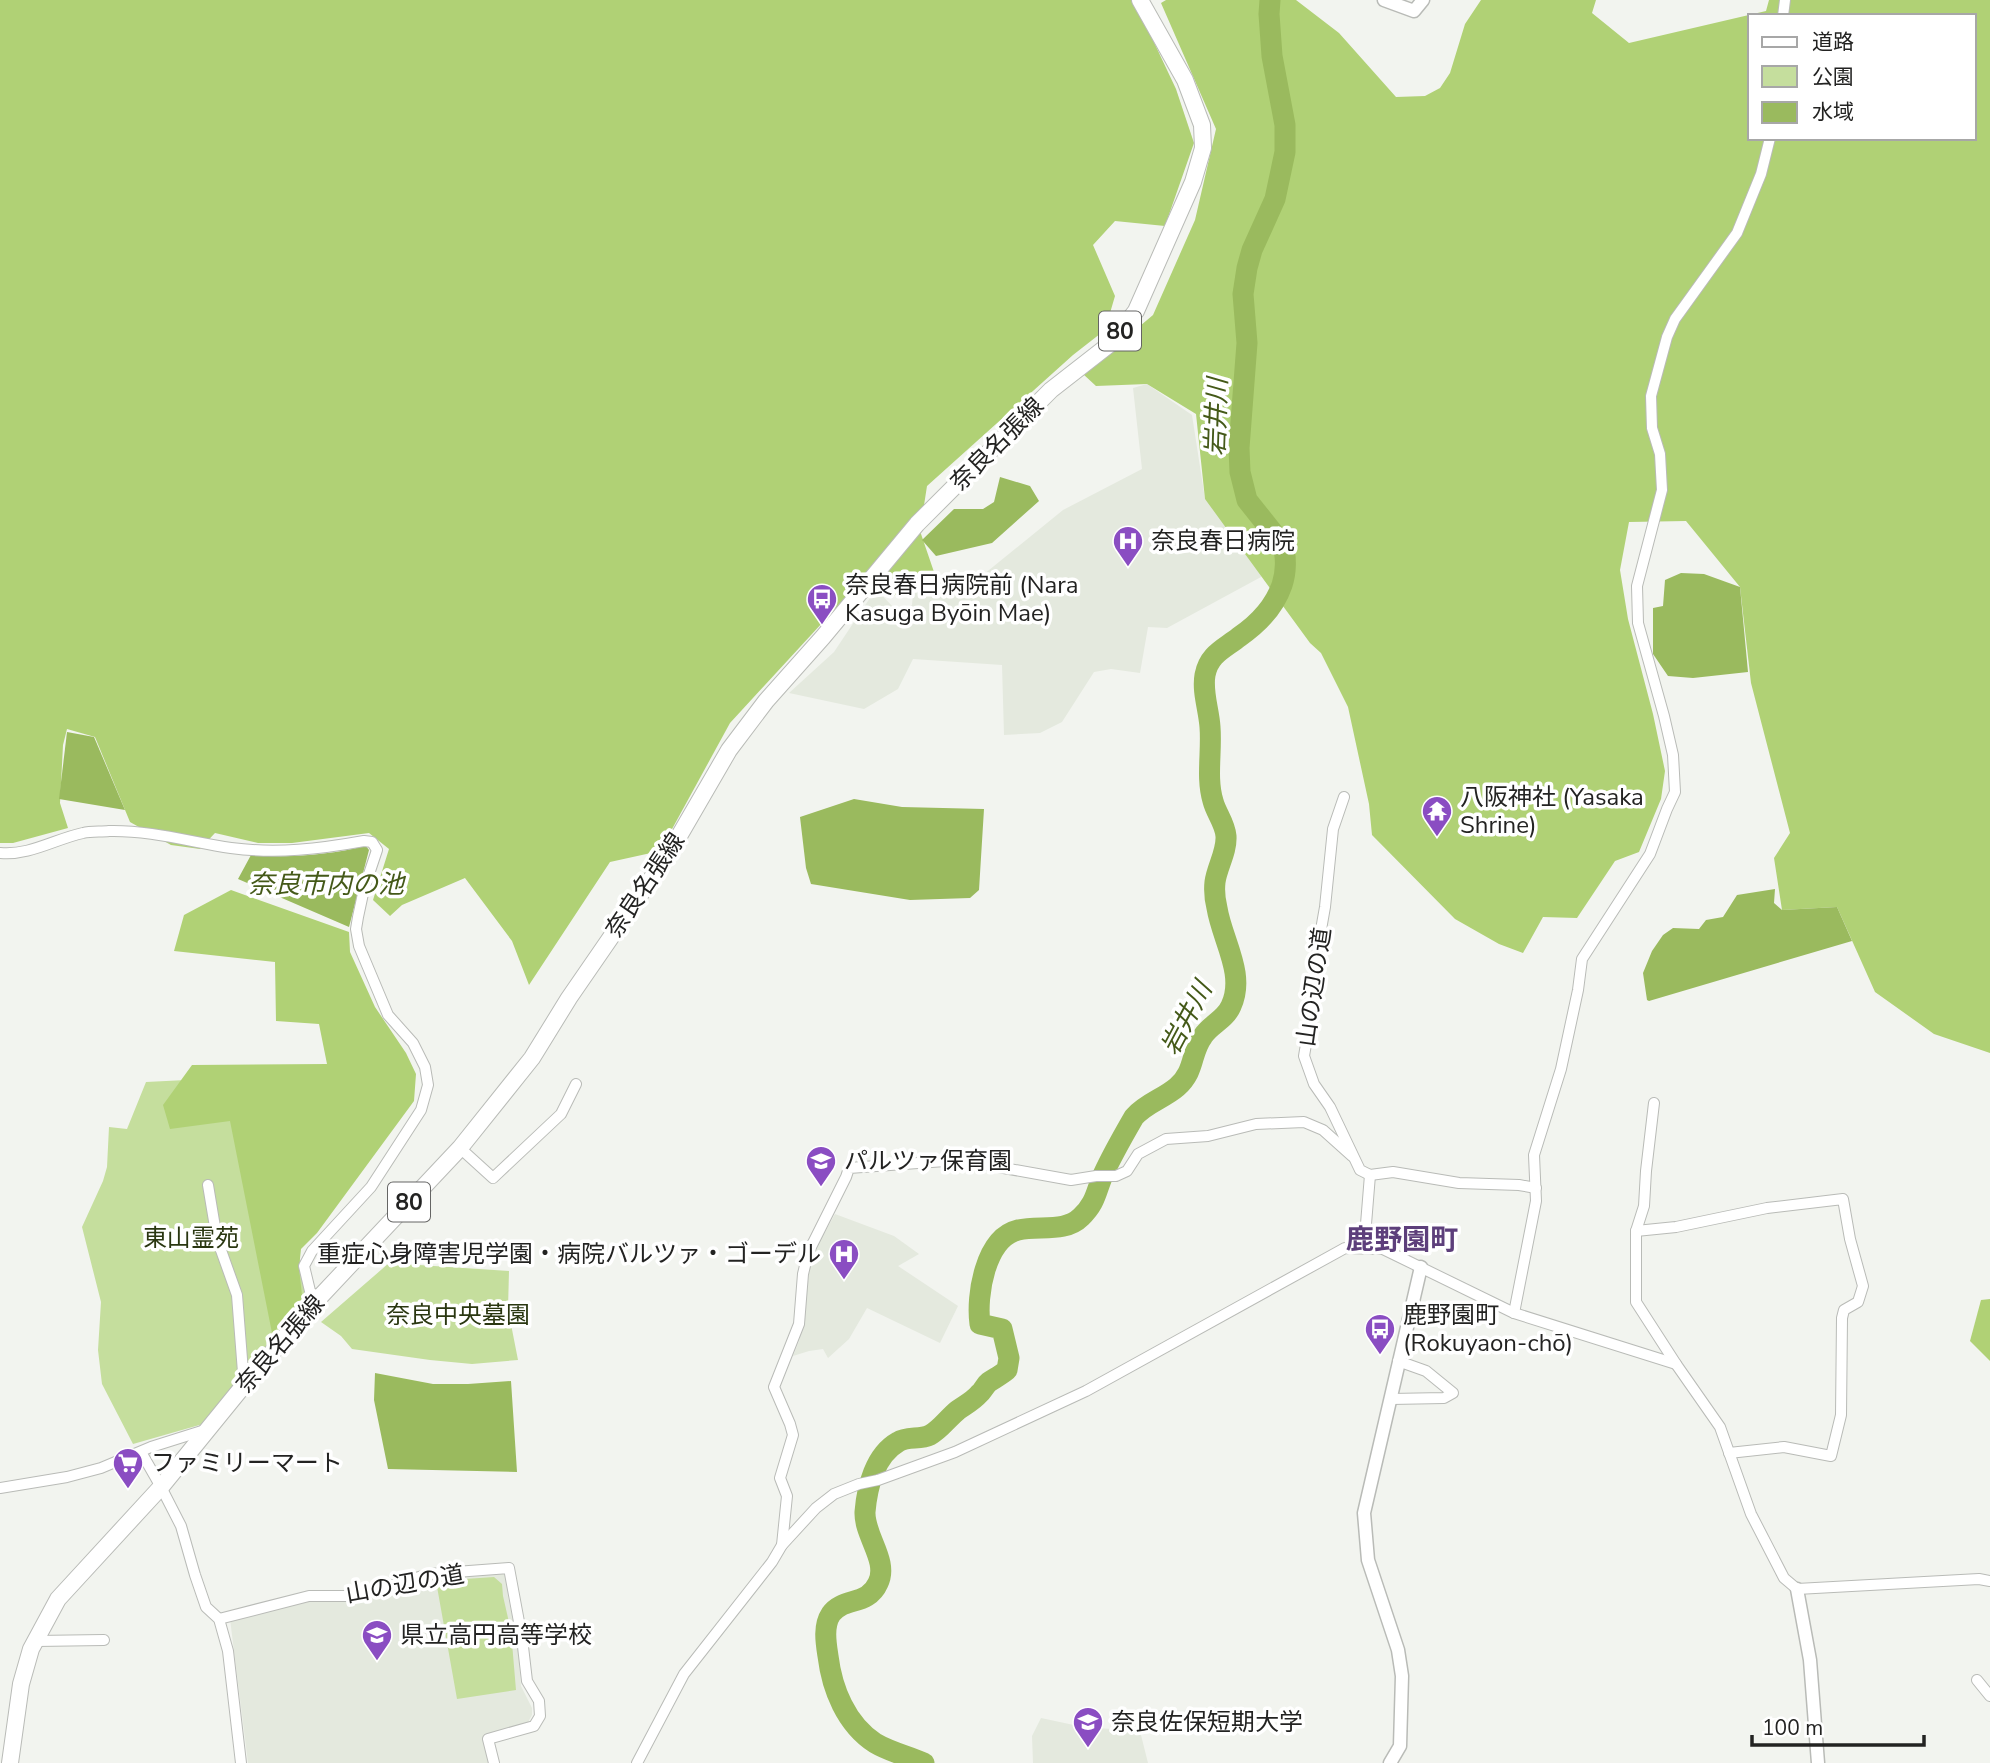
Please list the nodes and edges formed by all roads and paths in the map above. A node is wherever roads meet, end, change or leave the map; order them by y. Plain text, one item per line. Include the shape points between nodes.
1 (1140, 0) edge
2 (1384, 0) edge
3 (1423, 0) edge
4 (1770, 140) edge
5 (1344, 797) dead end
6 (0, 853) edge
7 (576, 1084) dead end
8 (1654, 1103) dead end
9 (460, 1148) junction
10 (1352, 1156) junction
11 (1370, 1175) junction
12 (208, 1185) dead end
13 (1536, 1188) junction
14 (1636, 1231) junction
15 (1359, 1247) junction
16 (1421, 1267) junction
17 (318, 1299) junction
18 (1514, 1313) junction
19 (1398, 1361) junction
20 (1676, 1364) junction
21 (244, 1385) junction
22 (1391, 1399) junction
23 (209, 1429) junction
24 (141, 1452) junction
25 (1730, 1453) junction
26 (162, 1487) junction
27 (0, 1488) edge
28 (782, 1545) junction
29 (1990, 1581) edge
30 (1797, 1589) junction
31 (219, 1619) junction
32 (104, 1640) dead end
33 (36, 1641) junction
34 (1977, 1680) dead end
35 (1990, 1696) edge
36 (10, 1763) edge
37 (241, 1763) edge
38 (494, 1763) edge
39 (637, 1763) edge
40 (1390, 1763) edge
41 (1818, 1763) edge

1 - 9 main road, 奈良名張線 / 80 via 1185,80 1202,125 1203,148 1193,182 1136,311 1110,344 1051,390 917,524 766,701 729,750 671,849 532,1058
2 - 3 street via 1414,11
4 - 13 street via 1737,233 1675,319 1651,396 1662,490 1637,586 1638,623 1673,755 1675,792 1650,854 1582,959 1561,1069 1534,1155
5 - 10 street, 山の辺の道 via 1333,829 1304,1056
6 - 17 street via 24,851 84,833 113,831 276,852 372,842 377,850 358,917 359,946 388,1015 413,1043 425,1067 428,1085 421,1110 371,1187 312,1251 304,1266 310,1290
7 - 9 street via 561,1114 492,1178
8 - 14 street via 1644,1206
9 - 17 main road, 奈良名張線 / 80
10 - 11 street via 1360,1170
10 - 28 street via 1323,1130 1304,1122 1256,1124 1208,1136 1166,1139 1138,1154 1128,1171 1116,1176 1071,1180 958,1160 849,1168 808,1253 799,1324 774,1387 793,1436 780,1478 787,1496
11 - 13 street via 1393,1172 1459,1183
11 - 15 street
12 - 21 street via 217,1239 237,1295
13 - 18 street
14 - 20 street via 1636,1302
14 - 25 street via 1843,1199 1863,1286 1858,1302 1844,1310 1842,1318 1841,1415 1831,1456 1784,1447
15 - 16 street via 1383,1249
15 - 28 street via 1345,1248 1086,1391 954,1452 834,1494
16 - 18 street
16 - 19 street
17 - 21 main road, 奈良名張線 / 80
18 - 20 street
19 - 22 street
19 - 22 street via 1426,1371 1453,1393 1444,1398
20 - 25 street via 1720,1427
21 - 23 main road, 奈良名張線 / 80
22 - 40 street via 1364,1513 1368,1560 1402,1676 1399,1746
23 - 24 street
23 - 26 main road, 奈良名張線 / 80
24 - 26 street
24 - 27 street via 67,1477
25 - 30 street via 1751,1514 1784,1578
26 - 31 street via 181,1526 206,1608
26 - 33 main road, 奈良名張線 / 80 via 58,1599
28 - 39 street via 684,1674
29 - 30 street
30 - 41 street via 1810,1660
31 - 37 street via 228,1651
31 - 38 street, 山の辺の道 via 309,1596 356,1596 429,1574 509,1568 527,1681 539,1701 540,1716 534,1726 488,1739
32 - 33 street
33 - 36 main road, 奈良名張線 / 80 via 21,1684
34 - 35 street

